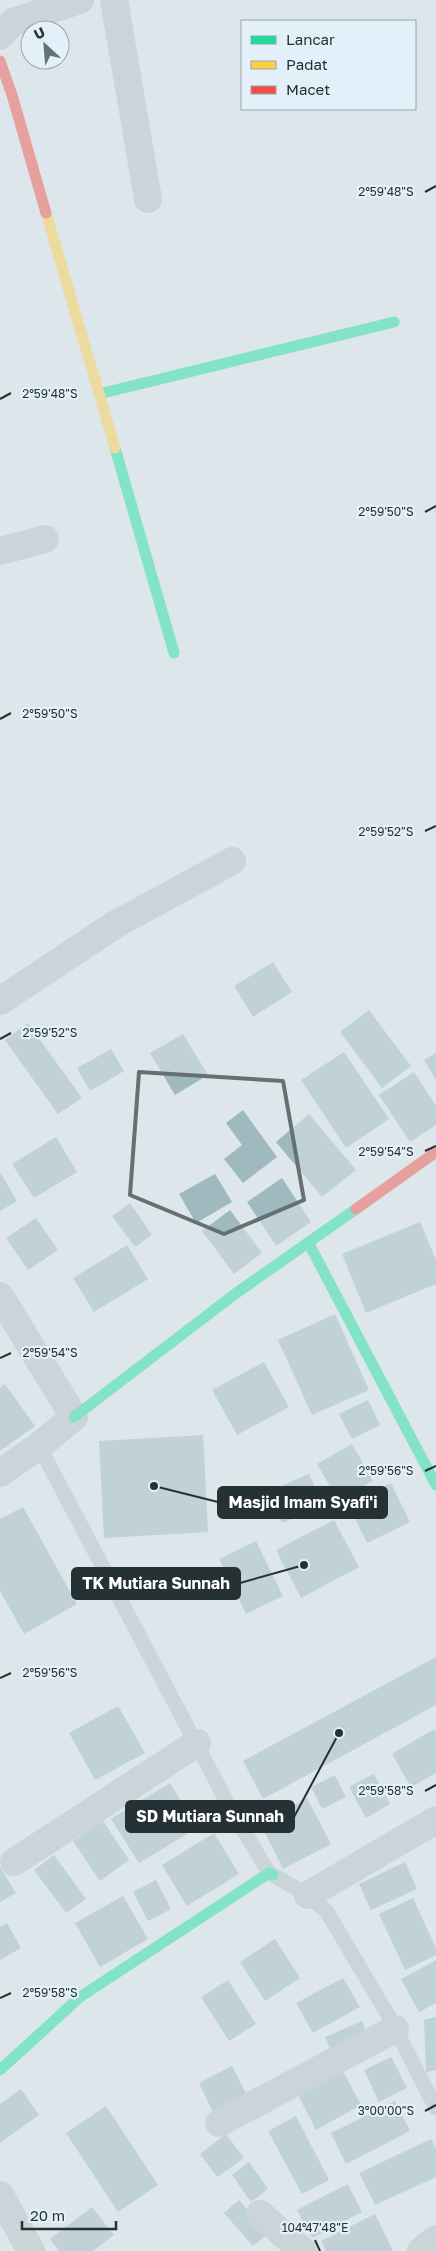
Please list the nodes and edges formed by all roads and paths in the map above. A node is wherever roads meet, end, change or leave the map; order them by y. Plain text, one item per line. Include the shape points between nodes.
1 (80, 0) edge
2 (114, 0) edge
3 (0, 36) edge
4 (0, 61) edge
5 (148, 199) dead end
6 (394, 322) dead end
7 (99, 394) junction
8 (45, 539) dead end
9 (0, 551) edge
10 (174, 653) dead end
11 (232, 861) dead end
12 (0, 1001) edge
13 (436, 1152) edge
14 (308, 1242) junction
15 (0, 1296) edge
16 (74, 1417) junction
17 (39, 1446) junction
18 (0, 1473) edge
19 (436, 1485) edge
20 (196, 1743) junction
21 (436, 1820) edge
22 (14, 1862) dead end
23 (271, 1874) junction
24 (307, 1894) junction
25 (395, 2029) junction
26 (0, 2070) edge
27 (429, 2079) edge
28 (436, 2108) edge
29 (219, 2123) dead end
30 (0, 2195) edge
31 (260, 2214) dead end
32 (436, 2239) edge
33 (31, 2251) edge
34 (303, 2251) edge
35 (421, 2251) edge

1 - 3 street via 13,22
2 - 5 street
4 - 7 street
6 - 7 street
7 - 10 street
8 - 9 street
11 - 12 street via 116,924
13 - 14 street
14 - 16 street
14 - 19 street
15 - 16 street
16 - 17 street
17 - 18 street
17 - 20 lane
20 - 22 street
20 - 23 lane via 228,1804
21 - 24 street
23 - 24 lane
23 - 26 street via 80,1997
24 - 25 lane via 322,1905 333,1920
25 - 27 lane
25 - 29 street
27 - 28 lane
30 - 33 street
31 - 34 street
32 - 35 street

